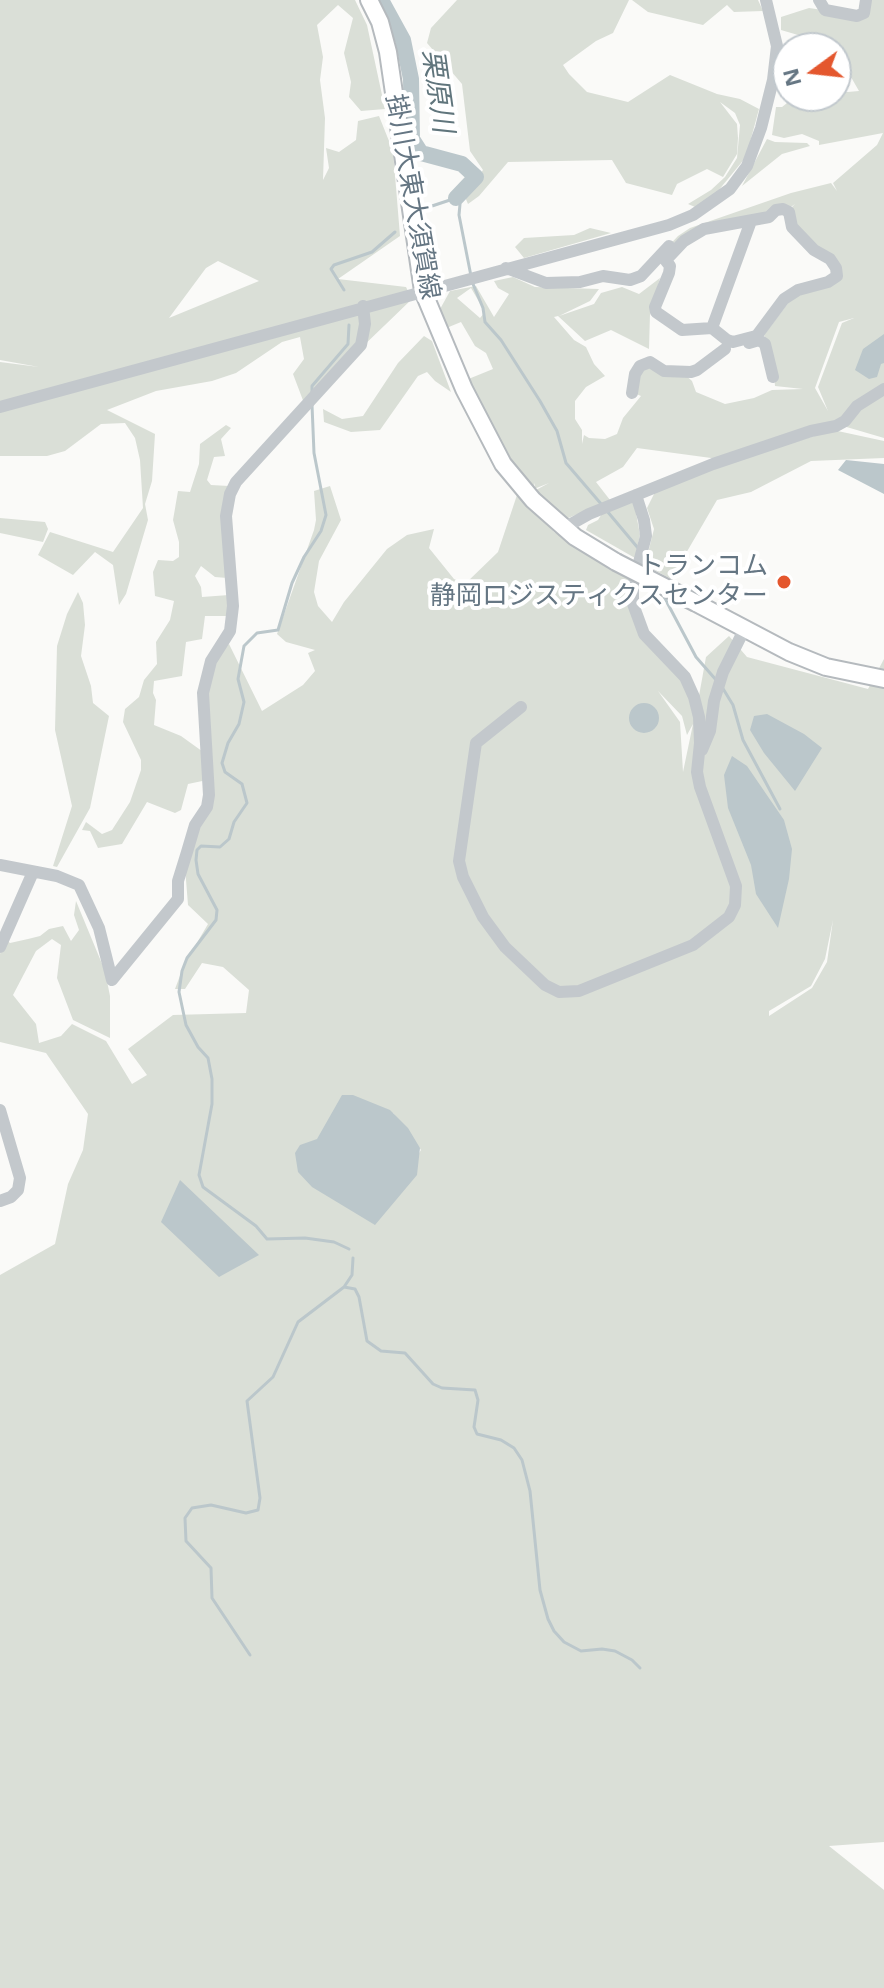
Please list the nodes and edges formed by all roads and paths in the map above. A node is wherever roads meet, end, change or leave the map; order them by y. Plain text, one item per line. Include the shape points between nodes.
1 (369, 0) edge
2 (766, 0) edge
3 (819, 0) edge
4 (866, 0) edge
5 (693, 215) junction
6 (751, 221) junction
7 (664, 257) junction
8 (506, 268) junction
9 (423, 291) junction
10 (363, 306) junction
11 (712, 328) junction
12 (754, 339) junction
13 (725, 349) junction
14 (705, 358) dead end
15 (773, 377) dead end
16 (884, 389) edge
17 (632, 393) dead end
18 (0, 407) edge
19 (636, 495) junction
20 (564, 528) junction
21 (745, 628) junction
22 (884, 679) edge
23 (521, 707) dead end
24 (699, 756) junction
25 (0, 865) edge
26 (33, 872) junction
27 (0, 947) edge
28 (0, 1110) edge
29 (0, 1201) edge

1 - 9 main road, 掛川大東大須賀線 via 388,52
2 - 5 street via 777,46 761,128 747,166 730,189
3 - 4 street via 825,10 857,16 864,13
5 - 7 street via 695,225
5 - 8 street
6 - 7 street via 694,233
6 - 11 street
6 - 12 street via 776,210 789,212 792,227 830,259 837,272 828,282 784,299
7 - 8 street via 630,280 603,276 546,283
7 - 11 street via 669,273 656,312 682,330
8 - 9 street
9 - 10 street
9 - 20 main road, 掛川大東大須賀線 via 469,401 503,464
10 - 18 street
10 - 26 street via 361,345 230,494 230,631 211,661 203,693 209,795 178,881 178,899 112,980 99,928 79,885
11 - 12 street via 733,342
12 - 13 street
12 - 15 street via 765,344
13 - 14 street
13 - 17 street via 691,372 664,371 650,362 640,366
16 - 19 street via 836,426 713,464
19 - 20 street
19 - 24 street via 646,536 633,604 644,634 685,677 699,717
20 - 21 main road, 掛川大東大須賀線, bridge via 616,562
21 - 22 main road, 掛川大東大須賀線 via 826,667
21 - 24 street via 723,672
23 - 24 street via 476,743 459,861 483,917 505,947 559,992 579,991 693,945 729,917 736,886 700,787
25 - 26 street
26 - 27 street
28 - 29 street via 20,1178 18,1190

